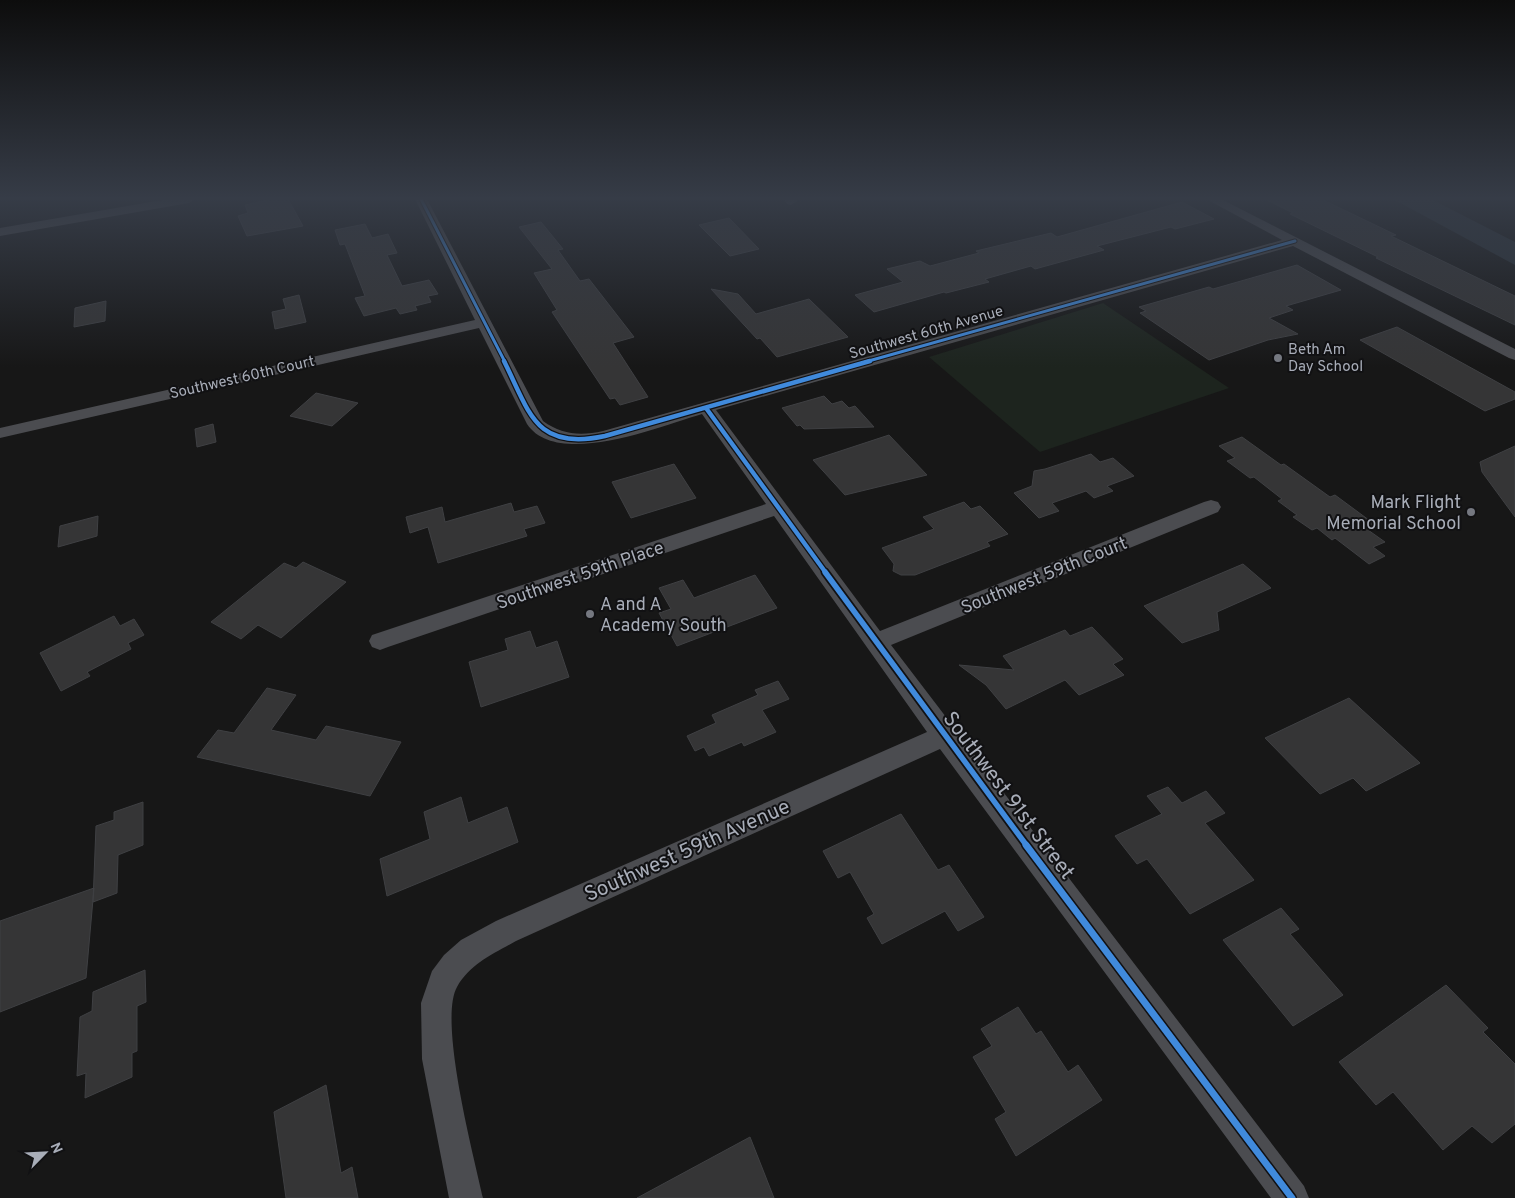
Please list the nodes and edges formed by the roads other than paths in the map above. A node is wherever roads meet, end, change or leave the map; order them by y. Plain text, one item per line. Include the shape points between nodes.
1 (450, 255) edge
2 (1245, 255) edge
3 (1321, 255) edge
4 (484, 322) junction
5 (1515, 355) edge
6 (706, 408) junction
7 (0, 433) edge
8 (778, 507) junction
9 (1211, 507) dead end
10 (380, 641) dead end
11 (876, 642) junction
12 (944, 736) junction
13 (466, 1198) edge
14 (1292, 1198) edge

1 - 4 street, Southwest 60th Avenue
2 - 6 street, Southwest 60th Avenue
3 - 5 street
4 - 6 street, Southwest 60th Avenue via 542,430 564,438 593,439
4 - 7 street, Southwest 60th Court
6 - 8 street, Southwest 91st Street
8 - 10 street, Southwest 59th Place
8 - 11 street, Southwest 91st Street
9 - 11 street, Southwest 59th Court
11 - 12 street, Southwest 91st Street
12 - 13 street, Southwest 59th Avenue via 506,931 471,950 454,965 443,982 436,1003 438,1059
12 - 14 street, Southwest 91st Street

